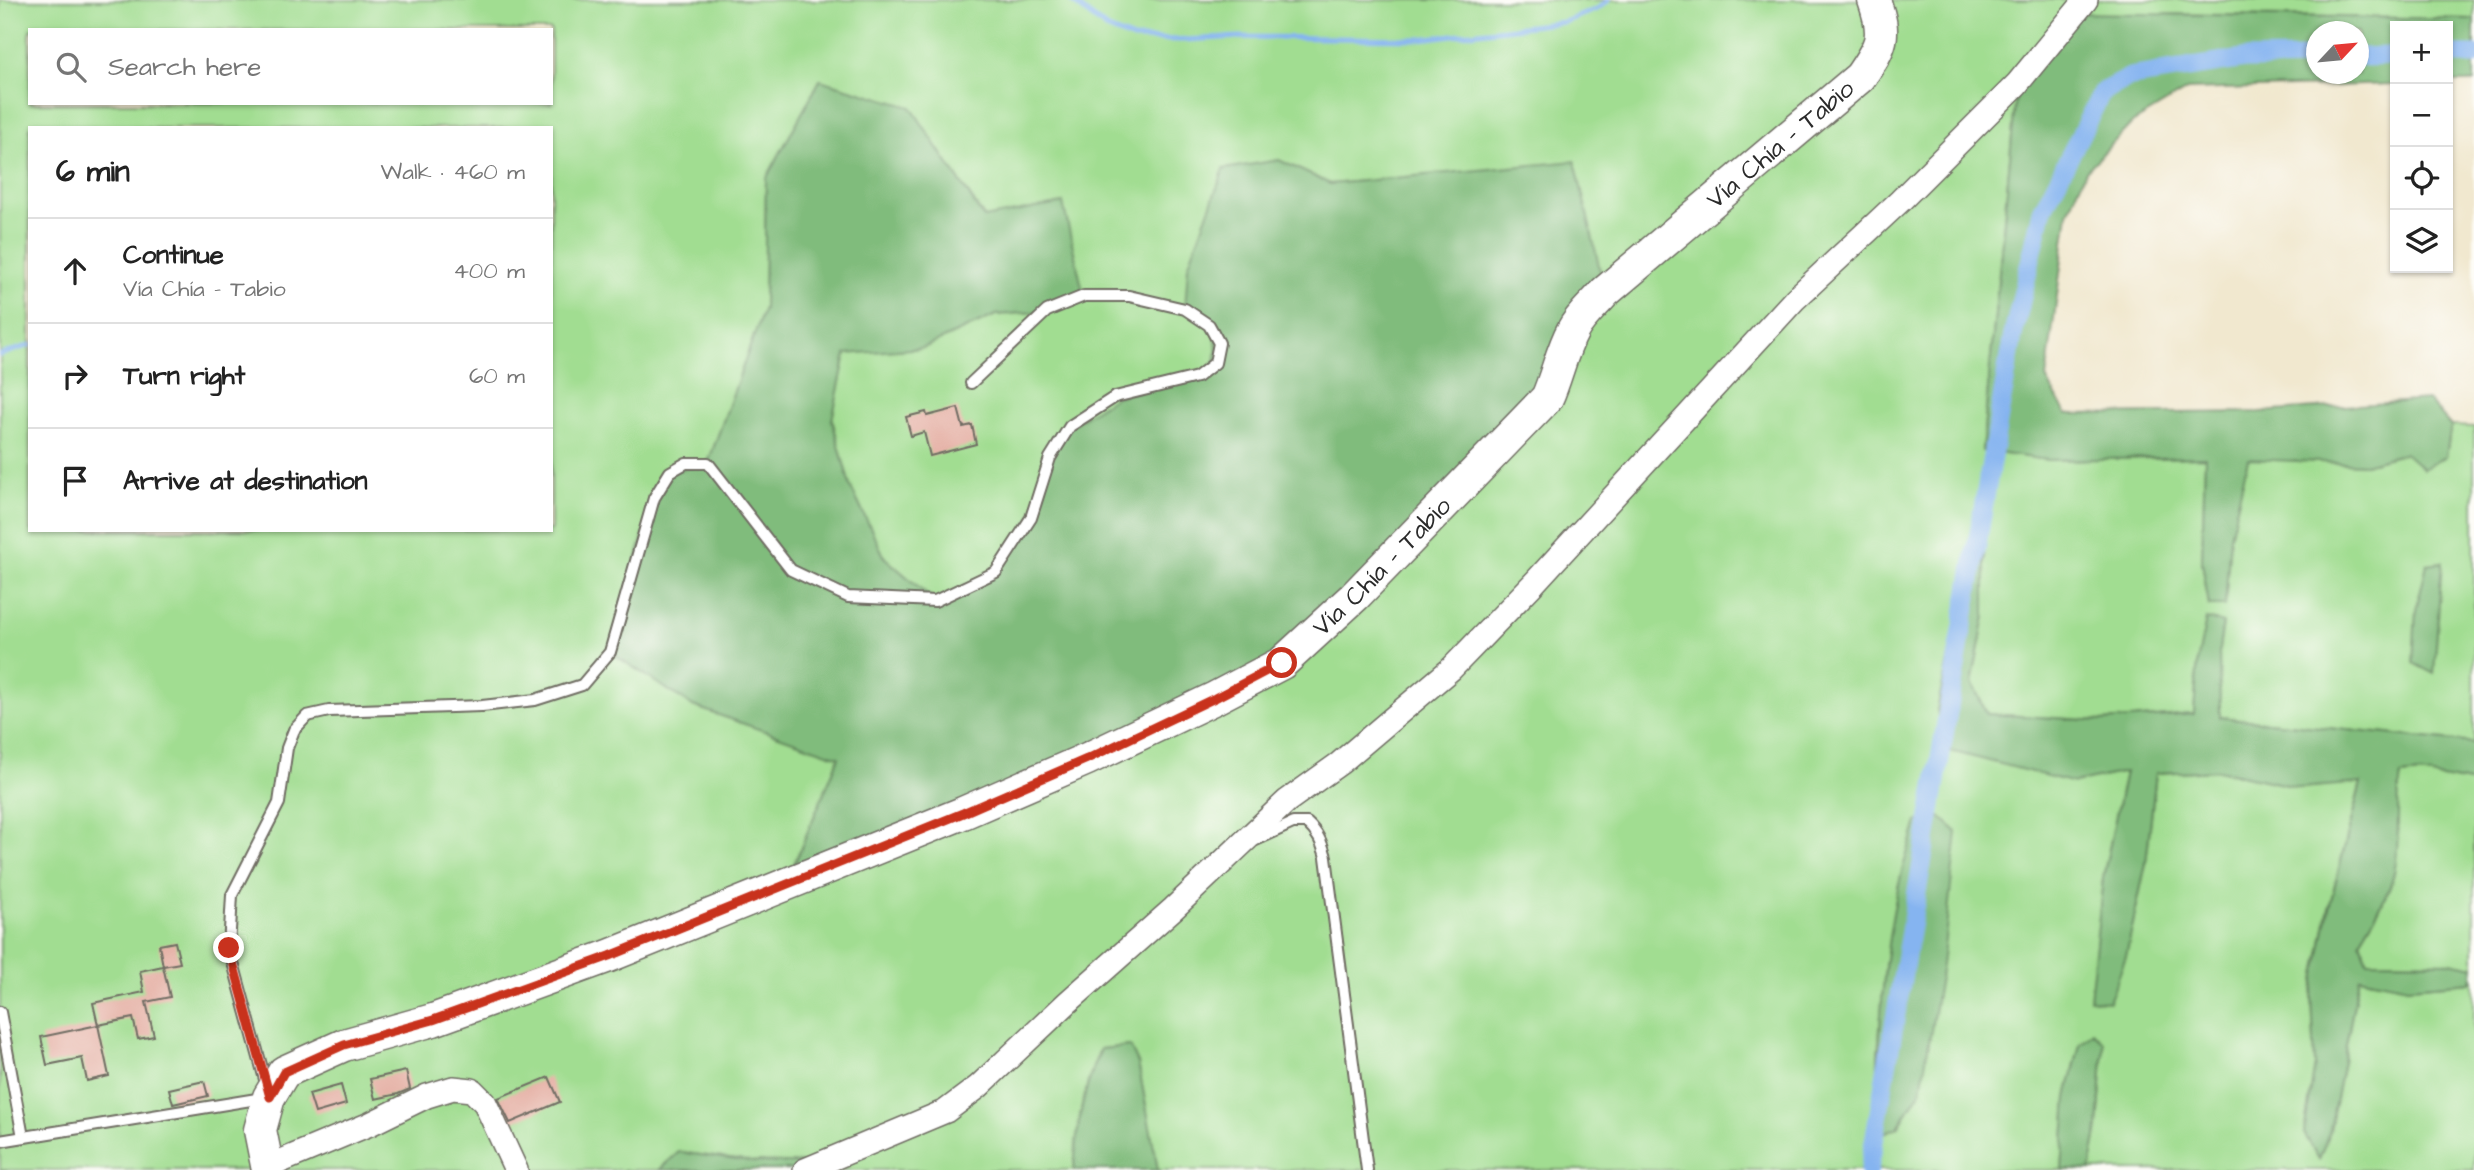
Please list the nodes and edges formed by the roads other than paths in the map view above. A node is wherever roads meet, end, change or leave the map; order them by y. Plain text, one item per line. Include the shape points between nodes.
1 (1874, 0) edge
2 (2086, 0) edge
3 (971, 383) dead end
4 (1243, 844) junction
5 (0, 1012) edge
6 (270, 1097) junction
7 (23, 1137) junction
8 (0, 1141) edge
9 (267, 1169) edge
10 (516, 1170) edge
11 (805, 1170) edge
12 (1367, 1170) edge

1 - 6 street, Vía Chía - Tabio via 1883,30 1876,54 1860,77 1605,292 1574,327 1547,398 1355,596 1282,663 1098,754 963,813 610,956 433,1020 344,1045 284,1072
2 - 4 street via 2017,84 1794,299 1451,668 1391,722 1287,801
3 - 6 lane via 1047,311 1084,296 1129,296 1185,309 1209,325 1219,343 1215,363 1197,377 1115,397 1070,426 1049,458 1031,518 996,572 935,601 848,597 791,570 708,463 687,463 670,472 654,498 610,652 582,685 535,700 482,706 329,711 307,716 286,748 279,803 232,895 229,948
4 - 11 street via 978,1087 946,1111
4 - 12 lane via 1293,823 1307,822 1323,843
5 - 7 lane
6 - 7 lane
6 - 9 street, Vía Chía - Tabio via 260,1130
7 - 8 lane
9 - 10 street via 453,1088 472,1090 485,1103

